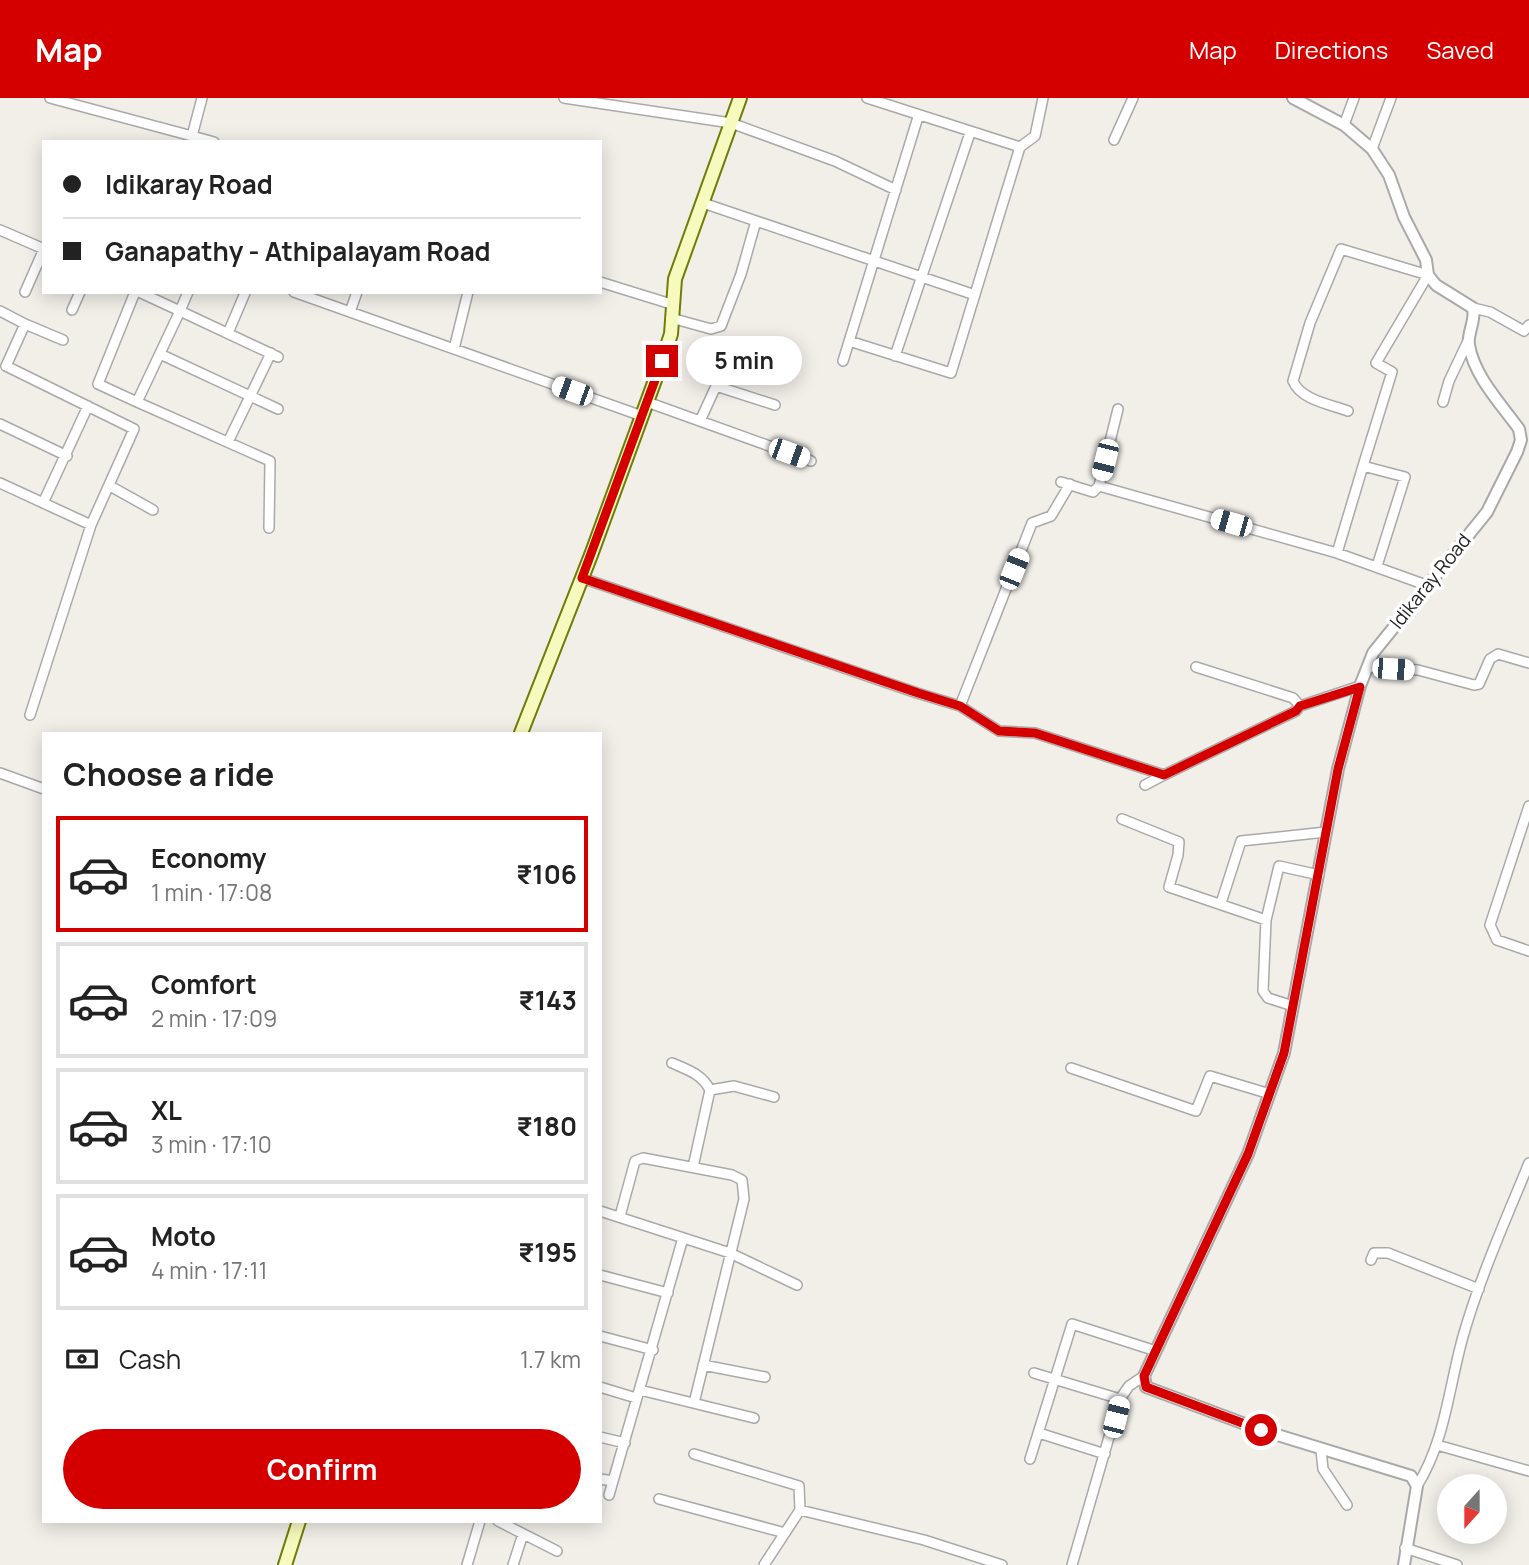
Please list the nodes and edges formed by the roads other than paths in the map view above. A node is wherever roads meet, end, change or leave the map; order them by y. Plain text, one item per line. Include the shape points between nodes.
1 (50, 98) edge
2 (202, 98) edge
3 (567, 98) edge
4 (740, 98) edge
5 (867, 98) edge
6 (1043, 98) edge
7 (1133, 98) edge
8 (1354, 98) edge
9 (1391, 98) edge
10 (1300, 100) edge
11 (918, 117) junction
12 (731, 123) junction
13 (1344, 125) junction
14 (970, 133) junction
15 (192, 136) junction
16 (207, 140) edge
17 (1114, 141) dead end
18 (1020, 147) junction
19 (1372, 149) junction
20 (895, 190) junction
21 (703, 203) junction
22 (756, 221) junction
23 (0, 230) edge
24 (42, 248) edge
25 (42, 254) edge
26 (874, 261) junction
27 (1428, 275) junction
28 (922, 277) junction
29 (602, 283) edge
30 (25, 292) dead end
31 (79, 294) edge
32 (136, 294) edge
33 (142, 294) edge
34 (187, 294) edge
35 (245, 294) edge
36 (300, 294) edge
37 (356, 294) edge
38 (468, 294) edge
39 (975, 295) junction
40 (671, 304) junction
41 (1473, 308) junction
42 (72, 310) dead end
43 (180, 310) junction
44 (0, 311) edge
45 (350, 312) junction
46 (671, 318) junction
47 (25, 324) junction
48 (1529, 325) edge
49 (228, 333) junction
50 (63, 340) dead end
51 (849, 341) junction
52 (1468, 341) junction
53 (454, 349) junction
54 (160, 354) junction
55 (895, 356) junction
56 (843, 361) dead end
57 (250, 396) junction
58 (137, 402) junction
59 (647, 402) junction
60 (1443, 402) dead end
61 (775, 405) dead end
62 (89, 407) junction
63 (278, 409) dead end
64 (1118, 409) dead end
65 (1348, 411) dead end
66 (642, 416) junction
67 (700, 421) junction
68 (0, 424) edge
69 (1525, 441) edge
70 (229, 442) junction
71 (67, 456) junction
72 (811, 461) dead end
73 (1363, 466) junction
74 (0, 483) edge
75 (110, 486) junction
76 (1098, 486) junction
77 (43, 503) junction
78 (153, 510) dead end
79 (91, 525) junction
80 (269, 528) dead end
81 (1337, 553) junction
82 (1377, 566) junction
83 (582, 578) junction
84 (1426, 585) junction
85 (1529, 663) edge
86 (1196, 667) dead end
87 (1368, 667) junction
88 (1360, 687) junction
89 (960, 706) junction
90 (1300, 706) junction
91 (30, 715) dead end
92 (521, 732) edge
93 (0, 773) edge
94 (1164, 775) junction
95 (1145, 785) dead end
96 (42, 788) edge
97 (1529, 806) edge
98 (1122, 819) dead end
99 (1326, 832) junction
100 (1319, 875) junction
101 (1220, 904) junction
102 (1266, 920) junction
103 (1529, 951) edge
104 (1293, 1006) junction
105 (672, 1063) dead end
106 (1071, 1068) dead end
107 (710, 1090) junction
108 (1270, 1094) junction
109 (774, 1097) dead end
110 (1529, 1166) edge
111 (693, 1167) junction
112 (602, 1212) edge
113 (620, 1216) junction
114 (683, 1238) junction
115 (730, 1253) junction
116 (1371, 1260) dead end
117 (602, 1276) edge
118 (797, 1285) dead end
119 (1479, 1289) junction
120 (668, 1293) junction
121 (602, 1337) edge
122 (653, 1350) junction
123 (1156, 1351) junction
124 (704, 1365) junction
125 (1034, 1373) dead end
126 (1144, 1376) junction
127 (765, 1377) dead end
128 (1055, 1379) junction
129 (602, 1387) edge
130 (638, 1394) junction
131 (1120, 1399) junction
132 (694, 1403) junction
133 (754, 1418) dead end
134 (1039, 1433) junction
135 (602, 1437) edge
136 (625, 1443) junction
137 (1437, 1445) junction
138 (1321, 1450) junction
139 (694, 1454) dead end
140 (1105, 1454) junction
141 (1030, 1459) dead end
142 (1529, 1471) edge
143 (602, 1479) edge
144 (613, 1481) junction
145 (1417, 1486) junction
146 (609, 1495) dead end
147 (659, 1499) dead end
148 (1347, 1506) dead end
149 (800, 1510) junction
150 (298, 1523) edge
151 (479, 1523) edge
152 (502, 1523) edge
153 (785, 1533) junction
154 (523, 1534) junction
155 (1405, 1548) junction
156 (556, 1551) dead end
157 (285, 1565) edge
158 (467, 1565) edge
159 (513, 1565) edge
160 (764, 1565) edge
161 (1002, 1565) edge
162 (1072, 1565) edge
163 (1404, 1565) edge
164 (1457, 1565) edge

1 - 15 street
2 - 15 street
3 - 12 street
4 - 12 main road
5 - 11 street
6 - 18 street via 1035,136
7 - 17 street
8 - 13 street
9 - 19 street
10 - 13 street
11 - 14 street
11 - 20 street
12 - 20 street via 835,161
12 - 21 main road
13 - 19 street
14 - 18 street
14 - 28 street
15 - 16 street
18 - 39 street
19 - 27 street via 1389,175 1426,260
20 - 26 street
21 - 22 street
21 - 40 main road
22 - 26 street
22 - 46 street via 721,326 711,329
23 - 24 street
25 - 30 street
26 - 28 street
26 - 51 street
27 - 41 street
27 - 65 street via 1346,249 1338,253 1293,381 1307,396
27 - 73 street via 1376,363 1392,372
28 - 39 street
28 - 55 street
29 - 40 street
31 - 42 street
32 - 58 street via 98,384
33 - 43 street
34 - 43 street
35 - 49 street
36 - 45 street
37 - 45 street
38 - 53 street
39 - 55 street via 951,373
40 - 46 main road
41 - 48 street via 1524,331
41 - 52 street, Idikaray Road
43 - 49 street
43 - 54 street
44 - 47 street
45 - 53 street
46 - 59 main road via 671,334
47 - 50 street
47 - 62 street via 6,366
49 - 57 street via 274,355
51 - 55 street
51 - 56 street
52 - 60 street
52 - 69 street, Idikaray Road via 1473,363
53 - 66 street
54 - 57 street
54 - 58 street
57 - 63 street
57 - 70 street
58 - 70 street
59 - 66 main road
59 - 67 street
61 - 67 street via 716,386
62 - 71 street
62 - 75 street via 134,429
64 - 76 street
66 - 83 main road
67 - 72 street
68 - 71 street
69 - 84 street, Idikaray Road via 1487,512
70 - 80 street via 270,461
71 - 77 street
73 - 81 street
73 - 82 street via 1405,477
74 - 77 street
75 - 78 street
75 - 79 street
76 - 81 street
76 - 89 street via 1093,492 1065,483 1051,516 1032,523
77 - 79 street
79 - 91 street
81 - 82 street
82 - 84 street
83 - 89 street
83 - 92 main road
84 - 87 street, Idikaray Road via 1373,653
85 - 87 street via 1498,654 1474,685 1418,670
86 - 90 street via 1293,698
87 - 88 street, Idikaray Road
88 - 90 street
88 - 99 street, Idikaray Road
89 - 94 street via 999,731 1035,733
90 - 94 street
93 - 96 street
94 - 95 street
97 - 103 street via 1490,925 1497,940
98 - 101 street via 1179,842 1169,887
99 - 100 street, Idikaray Road
99 - 101 street via 1241,841
100 - 102 street via 1279,866
100 - 104 street, Idikaray Road
101 - 102 street
102 - 104 street via 1263,991 1268,998
104 - 108 street, Idikaray Road
105 - 107 street via 696,1073
106 - 108 street via 1196,1111 1210,1076
107 - 109 street via 734,1086
107 - 111 street
108 - 123 street, Idikaray Road via 1215,1229
110 - 119 street
111 - 113 street via 651,1159 635,1161
111 - 115 street via 743,1180 744,1199
112 - 113 street
113 - 114 street
114 - 115 street
114 - 120 street
115 - 118 street
115 - 124 street
116 - 119 street via 1374,1253 1388,1253
117 - 120 street
119 - 137 street
120 - 122 street
121 - 122 street
122 - 130 street
123 - 126 street, Idikaray Road
123 - 128 street via 1072,1324
124 - 127 street
124 - 132 street
125 - 128 street
126 - 131 street via 1129,1385
126 - 138 street via 1146,1387
128 - 131 street
128 - 134 street
129 - 130 street
130 - 132 street
130 - 136 street
131 - 140 street
132 - 133 street
134 - 140 street
134 - 141 street
135 - 136 street
136 - 144 street
137 - 142 street
137 - 145 street
138 - 145 street via 1410,1476
138 - 148 street via 1323,1469
139 - 149 street via 799,1486
140 - 162 street
143 - 144 street
144 - 146 street
145 - 155 street
147 - 153 street
149 - 153 street
149 - 161 street via 924,1540
150 - 157 main road
151 - 158 street
152 - 154 street
153 - 160 street
154 - 156 street
154 - 159 street
155 - 163 street
155 - 164 street

